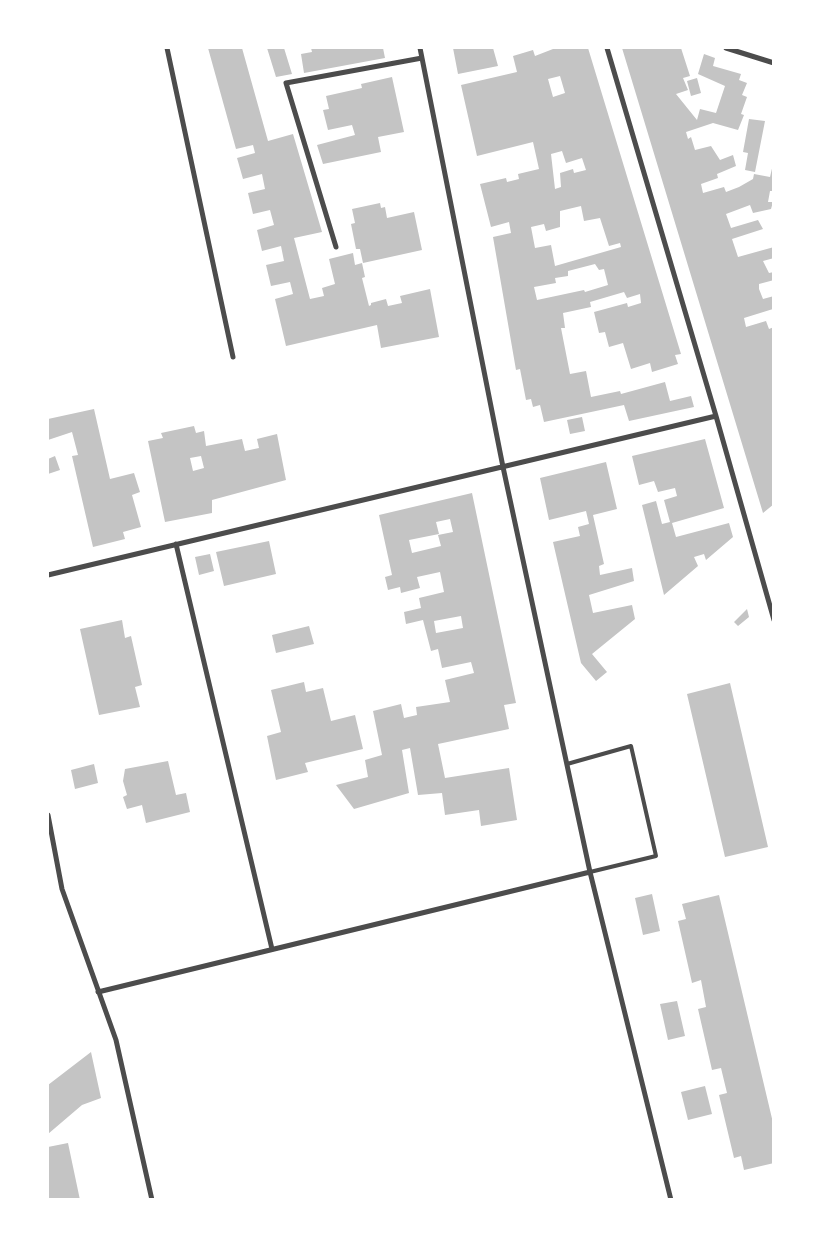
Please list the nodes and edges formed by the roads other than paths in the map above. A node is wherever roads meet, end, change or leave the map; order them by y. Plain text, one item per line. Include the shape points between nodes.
1 (167, 48) edge
2 (420, 48) edge
3 (607, 48) edge
4 (726, 48) edge
5 (422, 58) junction
6 (774, 63) edge
7 (336, 247) dead end
8 (233, 357) dead end
9 (716, 416) junction
10 (503, 467) junction
11 (176, 544) junction
12 (48, 575) edge
13 (774, 593) edge
14 (768, 598) junction
15 (774, 620) edge
16 (567, 764) junction
17 (48, 815) edge
18 (590, 872) junction
19 (272, 949) junction
20 (98, 992) junction
21 (152, 1200) edge
22 (671, 1200) edge

1 - 8 street
2 - 5 street
3 - 9 street
4 - 6 street
5 - 7 street via 286,83
5 - 10 street
9 - 10 street
9 - 14 street
10 - 11 street
10 - 16 street
11 - 12 street
11 - 19 street
13 - 14 street
14 - 15 street
16 - 18 street
16 - 18 lane via 631,746 656,856
17 - 20 street via 62,889
18 - 19 street
18 - 22 street
19 - 20 street
20 - 21 street via 116,1040

